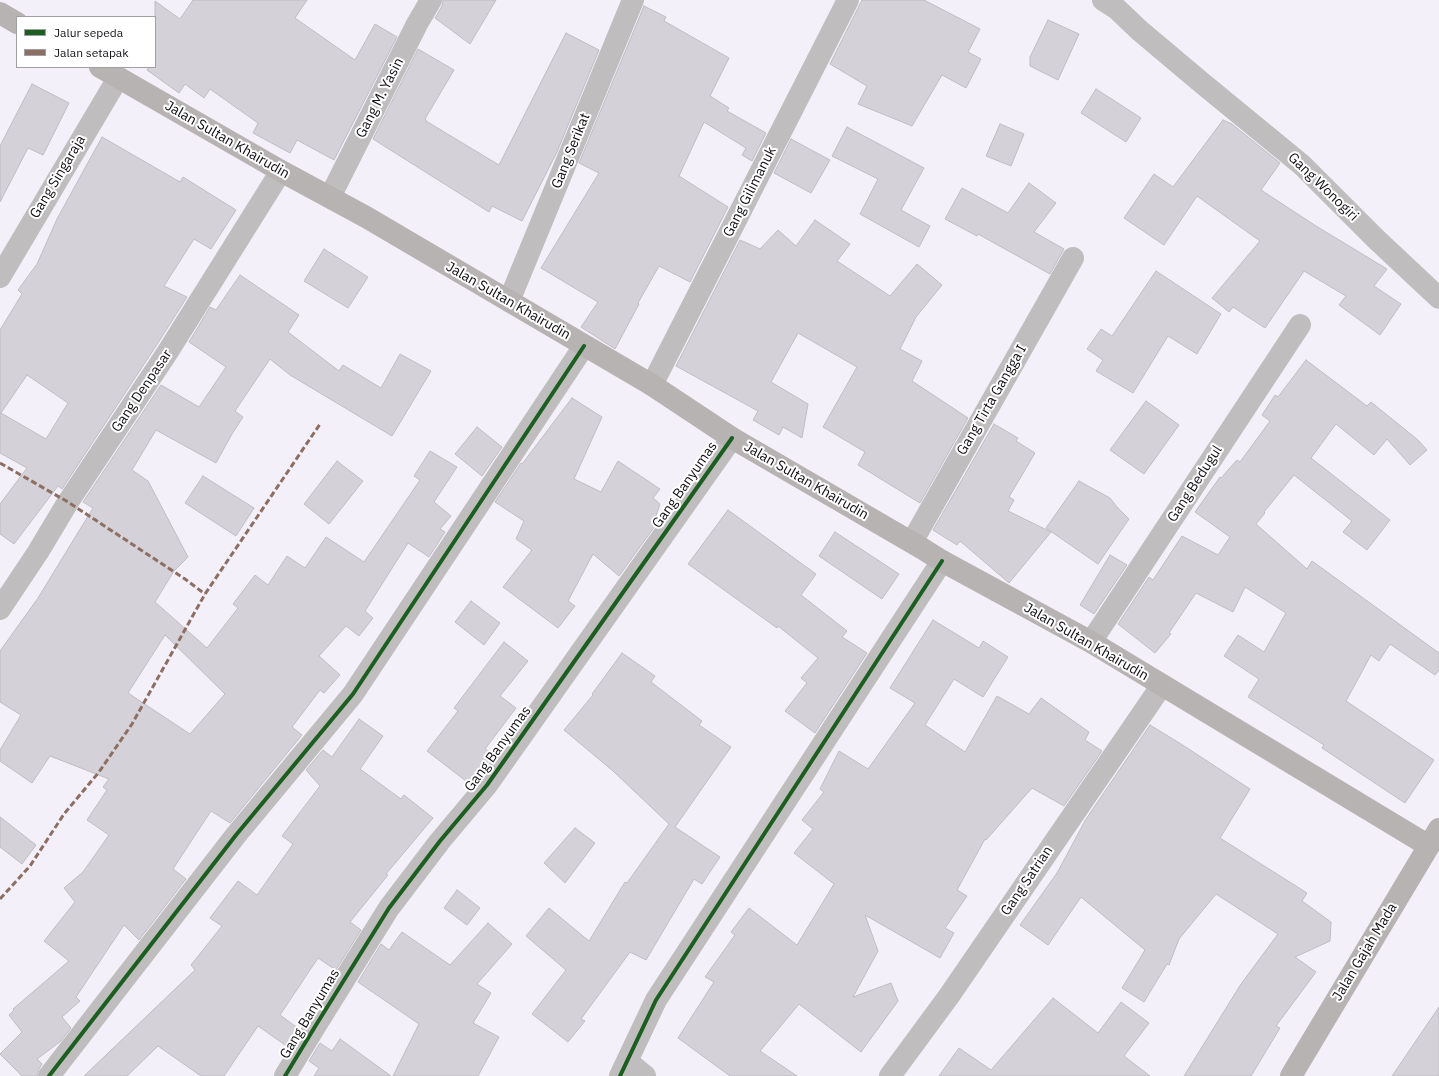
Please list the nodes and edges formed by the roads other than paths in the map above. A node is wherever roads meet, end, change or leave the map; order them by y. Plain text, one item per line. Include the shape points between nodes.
1 (431, 0) edge
2 (633, 0) edge
3 (848, 0) edge
4 (1114, 3) edge
5 (0, 14) edge
6 (16, 22) edge
7 (109, 72) edge
8 (281, 171) junction
9 (330, 197) junction
10 (1073, 258) dead end
11 (0, 277) edge
12 (1439, 298) edge
13 (509, 301) junction
14 (1300, 325) dead end
15 (584, 346) junction
16 (652, 385) junction
17 (732, 438) junction
18 (912, 542) junction
19 (942, 561) junction
20 (0, 609) edge
21 (1091, 642) junction
22 (1162, 685) junction
23 (1434, 837) edge
24 (624, 1068) edge
25 (49, 1076) edge
26 (285, 1076) edge
27 (646, 1076) edge
28 (890, 1076) edge
29 (1291, 1076) edge

1 - 9 street, Gang M. Yasin
2 - 13 street, Gang Serikat
3 - 16 street, Gang Gilimanuk
4 - 12 street, Gang Wonogiri via 1139,30 1302,165
5 - 6 main road
7 - 8 main road, Jalan Sultan Khairudin
7 - 11 street, Gang Singaraja via 57,179
8 - 9 main road, Jalan Sultan Khairudin
8 - 20 street, Gang Denpasar via 167,353
9 - 13 main road, Jalan Sultan Khairudin
10 - 18 street, Gang Tirta Gangga I
13 - 15 main road, Jalan Sultan Khairudin
14 - 21 street, Gang Bedugul
15 - 16 main road, Jalan Sultan Khairudin
15 - 25 street via 353,694 236,835
16 - 17 main road, Jalan Sultan Khairudin
17 - 18 main road, Jalan Sultan Khairudin
17 - 26 street, Gang Banyumas via 492,779 440,841 390,908
18 - 19 main road, Jalan Sultan Khairudin
19 - 21 main road, Jalan Sultan Khairudin
19 - 24 street via 656,1000
21 - 22 main road, Jalan Sultan Khairudin
22 - 23 main road, Jalan Sultan Khairudin
22 - 28 street, Gang Satrian via 949,996
23 - 29 main road, Jalan Gajah Mada
24 - 27 street

